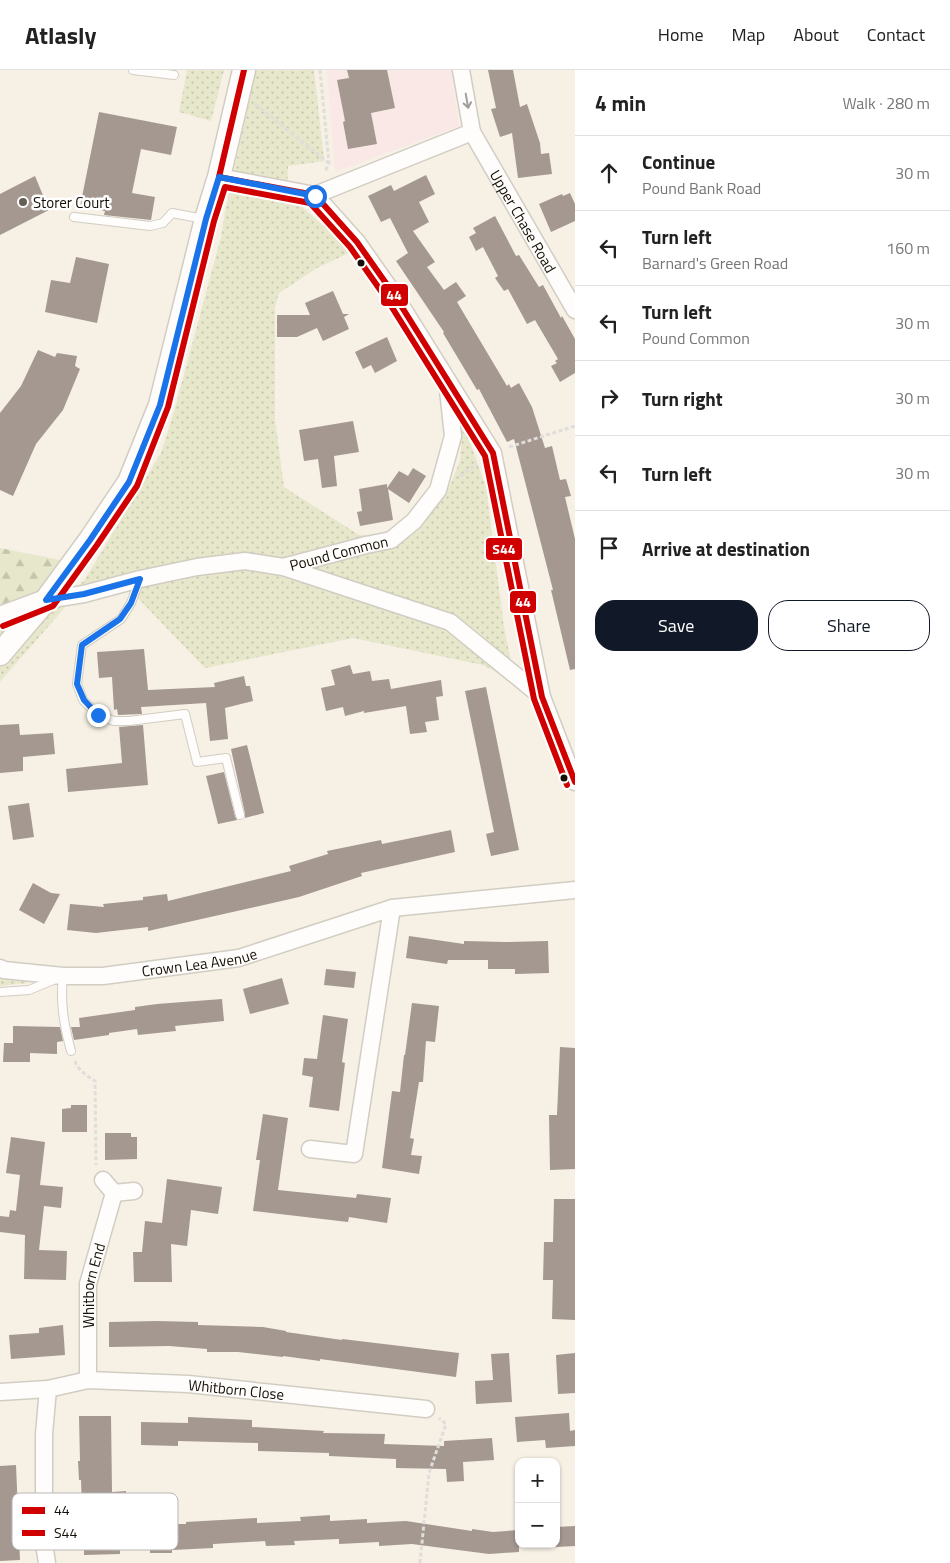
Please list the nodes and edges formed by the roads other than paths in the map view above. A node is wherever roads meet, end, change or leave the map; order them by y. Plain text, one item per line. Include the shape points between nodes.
1 (133, 70) edge
2 (244, 70) edge
3 (461, 70) edge
4 (174, 75) dead end
5 (472, 132) junction
6 (219, 177) junction
7 (315, 196) junction
8 (74, 217) dead end
9 (206, 219) junction
10 (575, 310) edge
11 (446, 376) junction
12 (283, 566) junction
13 (140, 579) junction
14 (46, 600) junction
15 (0, 618) edge
16 (0, 654) edge
17 (542, 697) junction
18 (575, 782) edge
19 (240, 816) dead end
20 (575, 890) edge
21 (392, 908) junction
22 (0, 968) edge
23 (63, 976) junction
24 (0, 992) edge
25 (72, 1051) road end
26 (310, 1149) dead end
27 (103, 1180) road end
28 (134, 1191) dead end
29 (114, 1194) junction
30 (88, 1380) junction
31 (48, 1389) junction
32 (0, 1392) edge
33 (426, 1409) road end
34 (44, 1493) edge
35 (45, 1550) edge
36 (47, 1563) edge

1 - 4 lane
2 - 6 main road
3 -> 5 street, Upper Chase Road
5 - 7 street
5 - 10 street, Upper Chase Road
6 - 7 street
6 - 9 main road
7 - 11 street via 358,242
8 - 9 lane via 150,226 163,223 172,213
9 - 14 main road via 160,405 129,482
11 - 12 street, Pound Common via 452,436 438,490 414,521 392,540
11 - 17 street via 493,453
12 - 13 street, Pound Common via 245,561
12 - 17 street via 450,622
13 - 14 street, Pound Common
13 - 19 lane via 131,603 120,619 82,645 77,684 80,692 98,715 114,721 185,714 197,762 226,758
14 - 15 main road
14 - 16 main road
17 - 18 street
20 - 21 street, Crown Lea Avenue
21 - 23 street, Crown Lea Avenue via 240,958 103,976
21 - 26 street via 354,1154
22 - 23 street, Crown Lea Avenue
23 - 24 lane via 29,990
23 - 25 lane via 61,996
27 - 29 street
28 - 29 street
29 - 30 street, Whitborn End via 88,1284
30 - 31 street, Whitborn Close
30 - 33 street, Whitborn Close via 188,1384
31 - 32 street, Whitborn Close
31 - 34 street
35 - 36 street

